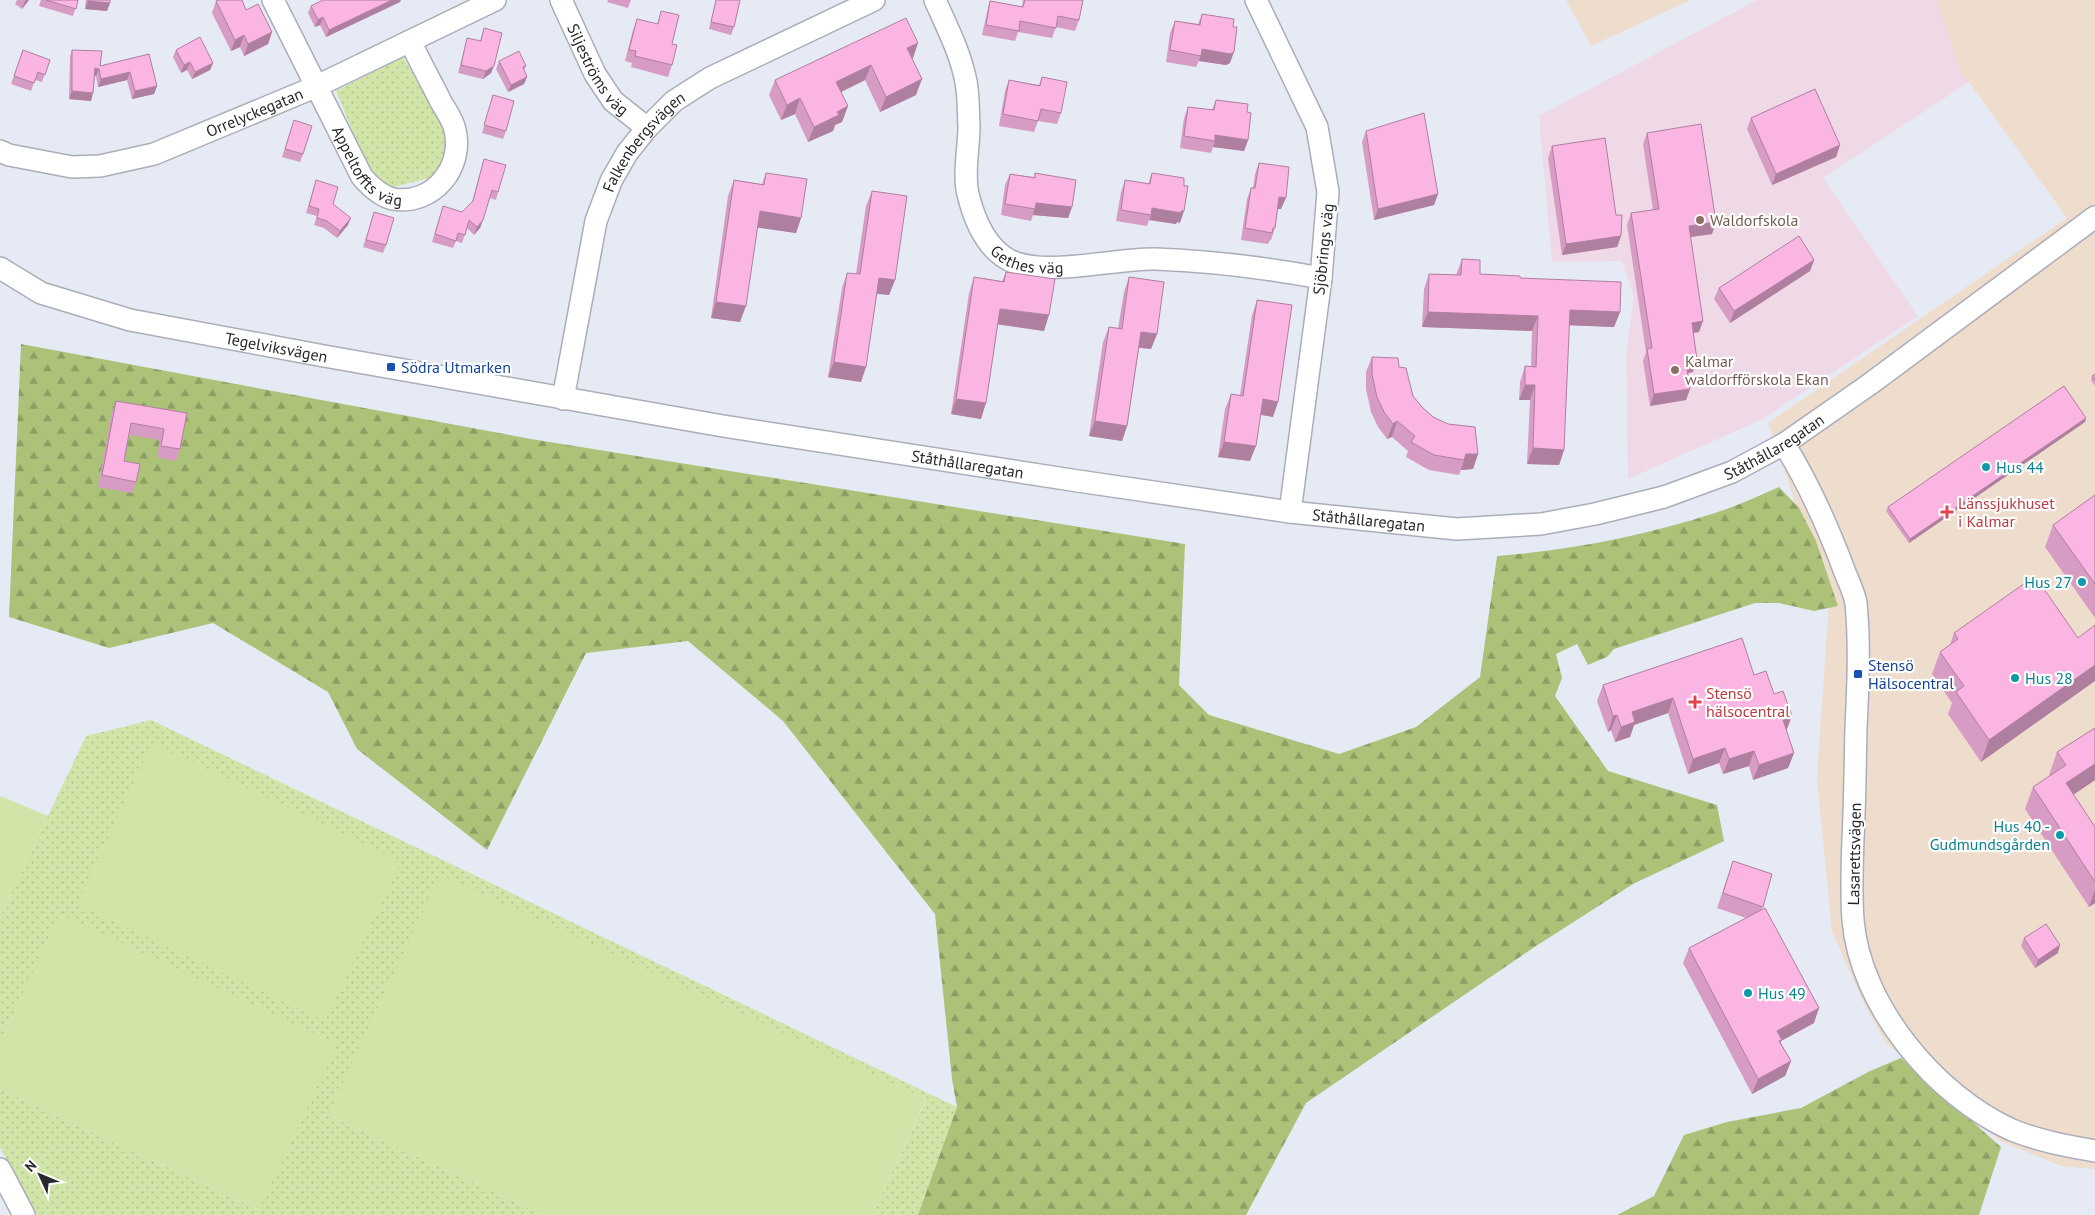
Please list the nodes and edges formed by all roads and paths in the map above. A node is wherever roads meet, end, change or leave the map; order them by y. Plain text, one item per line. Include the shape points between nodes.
1 (273, 0) edge
2 (495, 0) edge
3 (561, 0) edge
4 (935, 0) edge
5 (1256, 0) edge
6 (867, 1) edge
7 (410, 41) junction
8 (315, 87) junction
9 (647, 128) junction
10 (0, 151) edge
11 (2095, 217) edge
12 (0, 268) edge
13 (1321, 278) junction
14 (563, 398) junction
15 (1784, 444) junction
16 (1290, 512) junction
17 (2095, 1152) edge
18 (0, 1168) edge
19 (24, 1215) edge

1 - 8 street, Appeltoffts väg
2 - 7 street, Orrelyckegatan
3 - 9 street, Siljeströms väg via 595,74 613,101
4 - 13 street, Gethes väg via 966,79 969,128 967,192 977,226 991,245 1009,260 1031,266 1056,267 1154,259 1235,265
5 - 13 street, Sjöbrings väg via 1317,127 1328,192
6 - 9 street, Falkenbergsvägen via 710,78 674,101
7 - 8 street, Orrelyckegatan
7 - 8 street, Appeltoffts väg via 455,128 457,146 453,167 438,187 419,197 392,199 375,190 362,177
8 - 10 street, Orrelyckegatan via 186,143 132,160 72,167
9 - 14 street, Falkenbergsvägen via 611,181 596,221
11 - 15 street, Ståthållaregatan
12 - 14 street, Tegelviksvägen via 41,293 130,320
13 - 16 street, Sjöbrings väg
14 - 16 street, Ståthållaregatan via 723,426
15 - 16 street, Ståthållaregatan via 1732,472 1664,497 1541,524 1457,529
15 - 17 street, Lasarettsvägen via 1800,470 1834,544 1855,601 1858,674 1853,922 1861,959 1878,999 1904,1042 1940,1083 2012,1129 2047,1142
18 - 19 street

